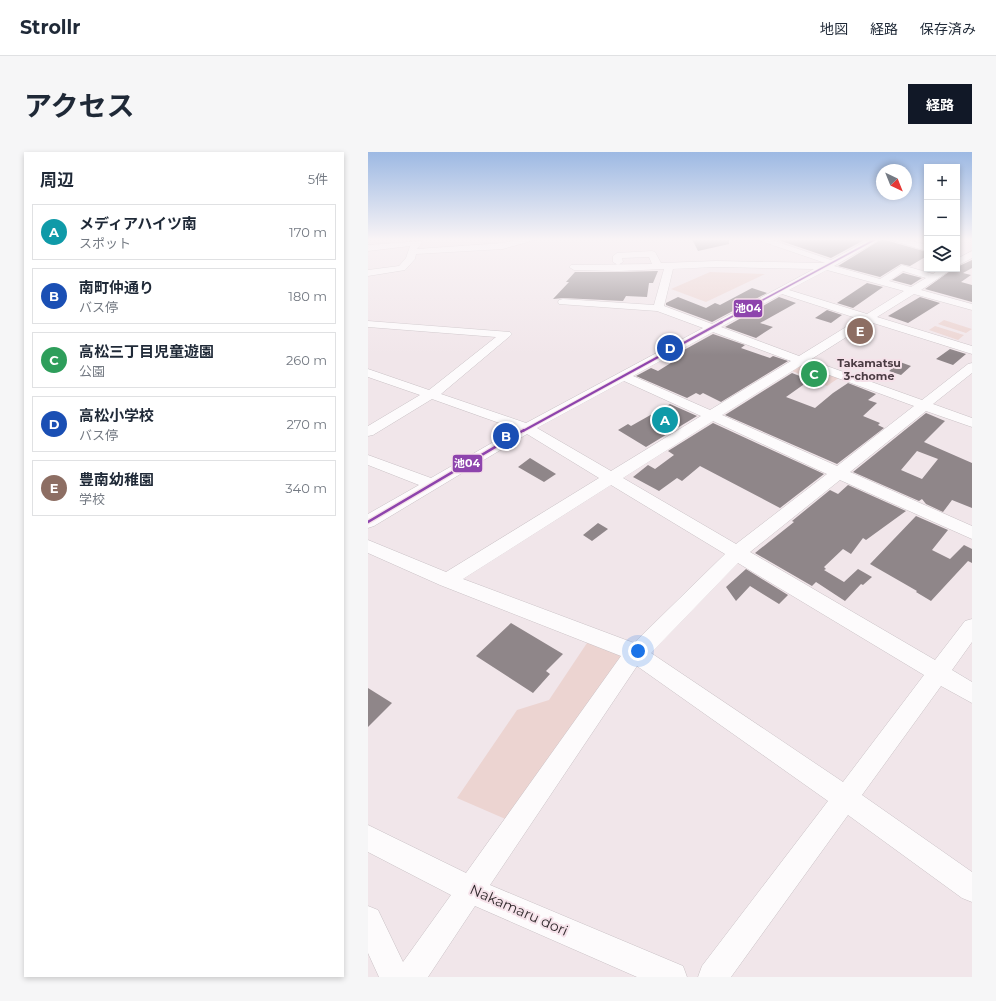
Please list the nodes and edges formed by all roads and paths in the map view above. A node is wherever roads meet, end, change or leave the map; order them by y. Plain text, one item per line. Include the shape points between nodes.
1 (934, 277) edge
2 (666, 278) edge
3 (807, 278) edge
4 (866, 278) edge
5 (888, 278) edge
6 (881, 282) junction
7 (782, 291) junction
8 (913, 291) junction
9 (563, 302) dead end
10 (972, 307) edge
11 (658, 308) junction
12 (869, 318) junction
13 (368, 324) edge
14 (712, 328) junction
15 (972, 350) edge
16 (800, 360) junction
17 (972, 367) edge
18 (624, 376) junction
19 (371, 377) edge
20 (430, 395) junction
21 (923, 405) junction
22 (712, 415) junction
23 (972, 423) edge
24 (527, 428) junction
25 (368, 432) edge
26 (368, 460) edge
27 (838, 473) junction
28 (610, 477) junction
29 (432, 484) junction
30 (368, 522) edge
31 (972, 532) edge
32 (368, 546) edge
33 (737, 553) junction
34 (447, 580) junction
35 (972, 627) edge
36 (636, 654) junction
37 (938, 673) junction
38 (972, 693) edge
39 (845, 798) junction
40 (368, 838) edge
41 (972, 888) edge
42 (470, 890) junction
43 (368, 920) edge
44 (394, 977) edge
45 (410, 977) edge
46 (672, 977) edge
47 (713, 977) edge

1 - 8 street
2 - 11 street
3 - 7 street
4 - 6 street
5 - 6 street
6 - 8 street
7 - 12 street
7 - 14 street
8 - 10 street
8 - 12 street
9 - 11 street
11 - 14 street
12 - 15 street
12 - 16 street
13 - 20 street via 506,334
14 - 16 street
14 - 18 street
16 - 21 street
16 - 22 street
17 - 21 street
18 - 22 street
18 - 24 street
19 - 20 street
20 - 24 street
20 - 25 street
21 - 23 street
21 - 27 street
22 - 27 street
22 - 28 street
24 - 28 street
24 - 29 street
26 - 29 street
27 - 31 street
27 - 33 street
28 - 33 street
28 - 34 street
29 - 30 street
32 - 34 street
33 - 36 street
33 - 37 street
34 - 36 street
35 - 37 street
36 - 39 street
36 - 42 street
37 - 38 street
37 - 39 street
39 - 41 street
39 - 47 street
40 - 42 street, Nakamaru dori
42 - 45 street
42 - 46 street, Nakamaru dori
43 - 44 street

